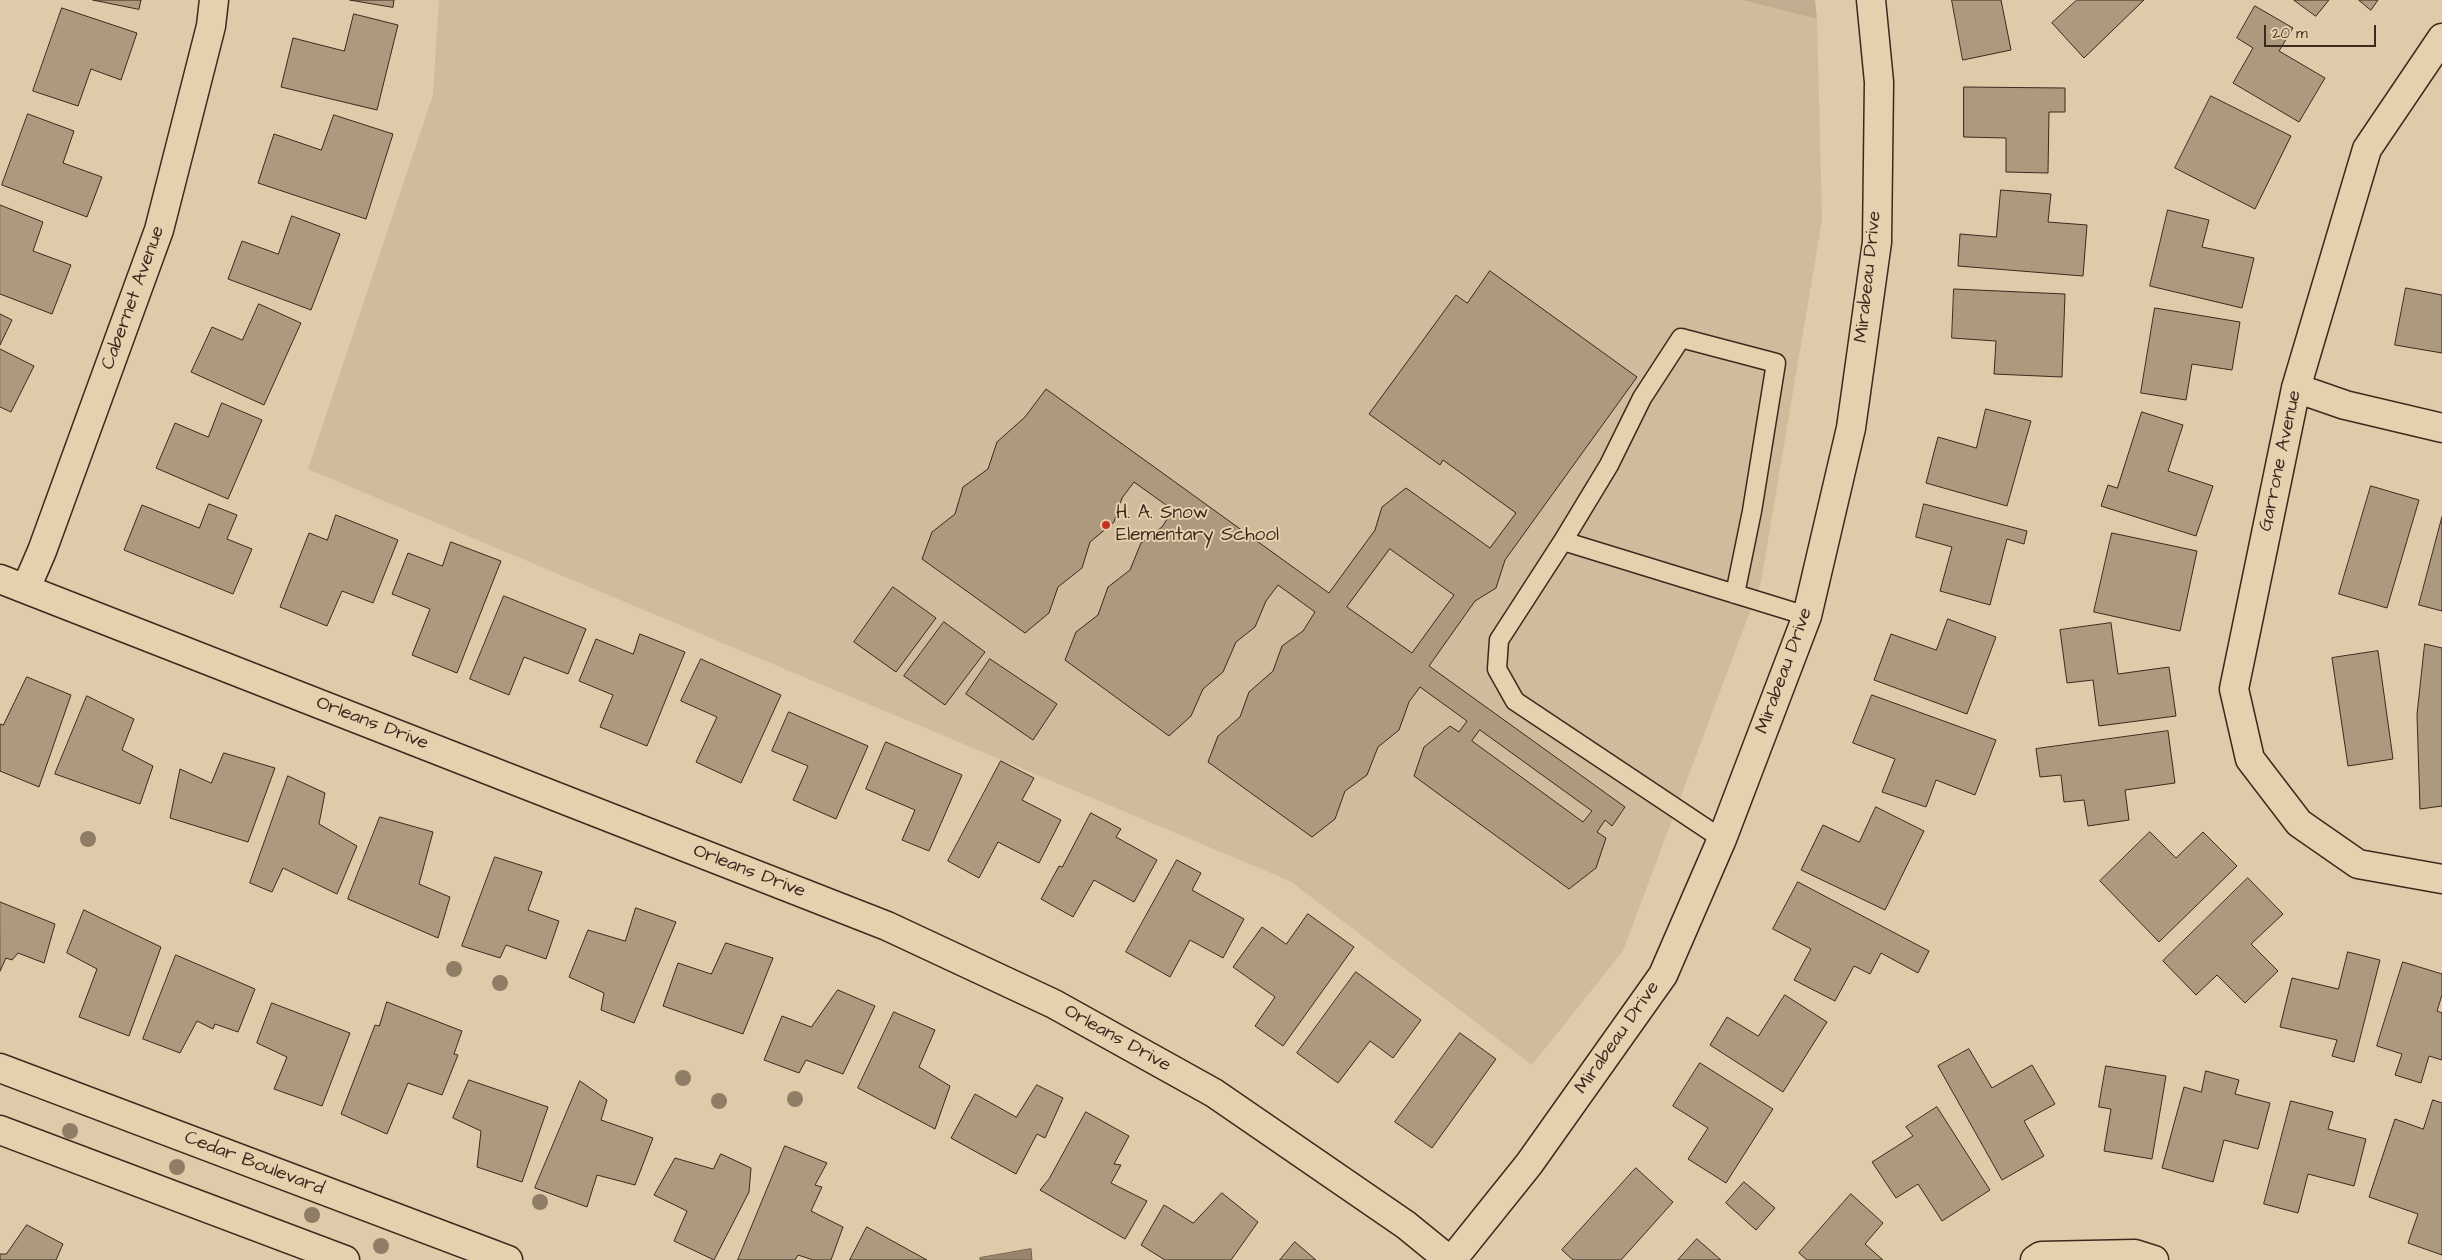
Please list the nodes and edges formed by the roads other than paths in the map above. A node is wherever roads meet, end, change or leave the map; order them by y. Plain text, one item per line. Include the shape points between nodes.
1 (214, 0) edge
2 (1871, 0) edge
3 (2442, 38) edge
4 (2296, 388) junction
5 (2442, 428) edge
6 (1563, 541) junction
7 (0, 579) edge
8 (26, 588) junction
9 (1735, 594) junction
10 (1807, 616) junction
11 (1722, 839) junction
12 (2442, 879) edge
13 (0, 1068) edge
14 (0, 1130) edge
15 (345, 1260) edge
16 (508, 1260) edge
17 (1451, 1260) edge
18 (2035, 1260) edge
19 (2154, 1260) edge

1 - 8 street, Cabernet Avenue via 211,26 160,230
2 - 10 street, Mirabeau Drive via 1879,82 1877,242 1851,428
3 - 4 street, Garrone Avenue via 2367,149
4 - 5 street via 2345,406
4 - 12 street, Garrone Avenue via 2234,689 2250,759 2299,823 2358,864
6 - 9 lane
6 - 9 lane via 1609,465 1642,398 1681,338 1776,363
6 - 11 lane via 1499,640 1497,669 1515,701
7 - 8 street, Orleans Drive
8 - 17 street, Orleans Drive via 887,926 1054,1004 1214,1092 1406,1225
9 - 10 lane
10 - 11 street, Mirabeau Drive
11 - 17 street, Mirabeau Drive via 1663,975 1529,1164
13 - 16 street, Cedar Boulevard
14 - 15 street
18 - 19 street via 2041,1256 2135,1254

